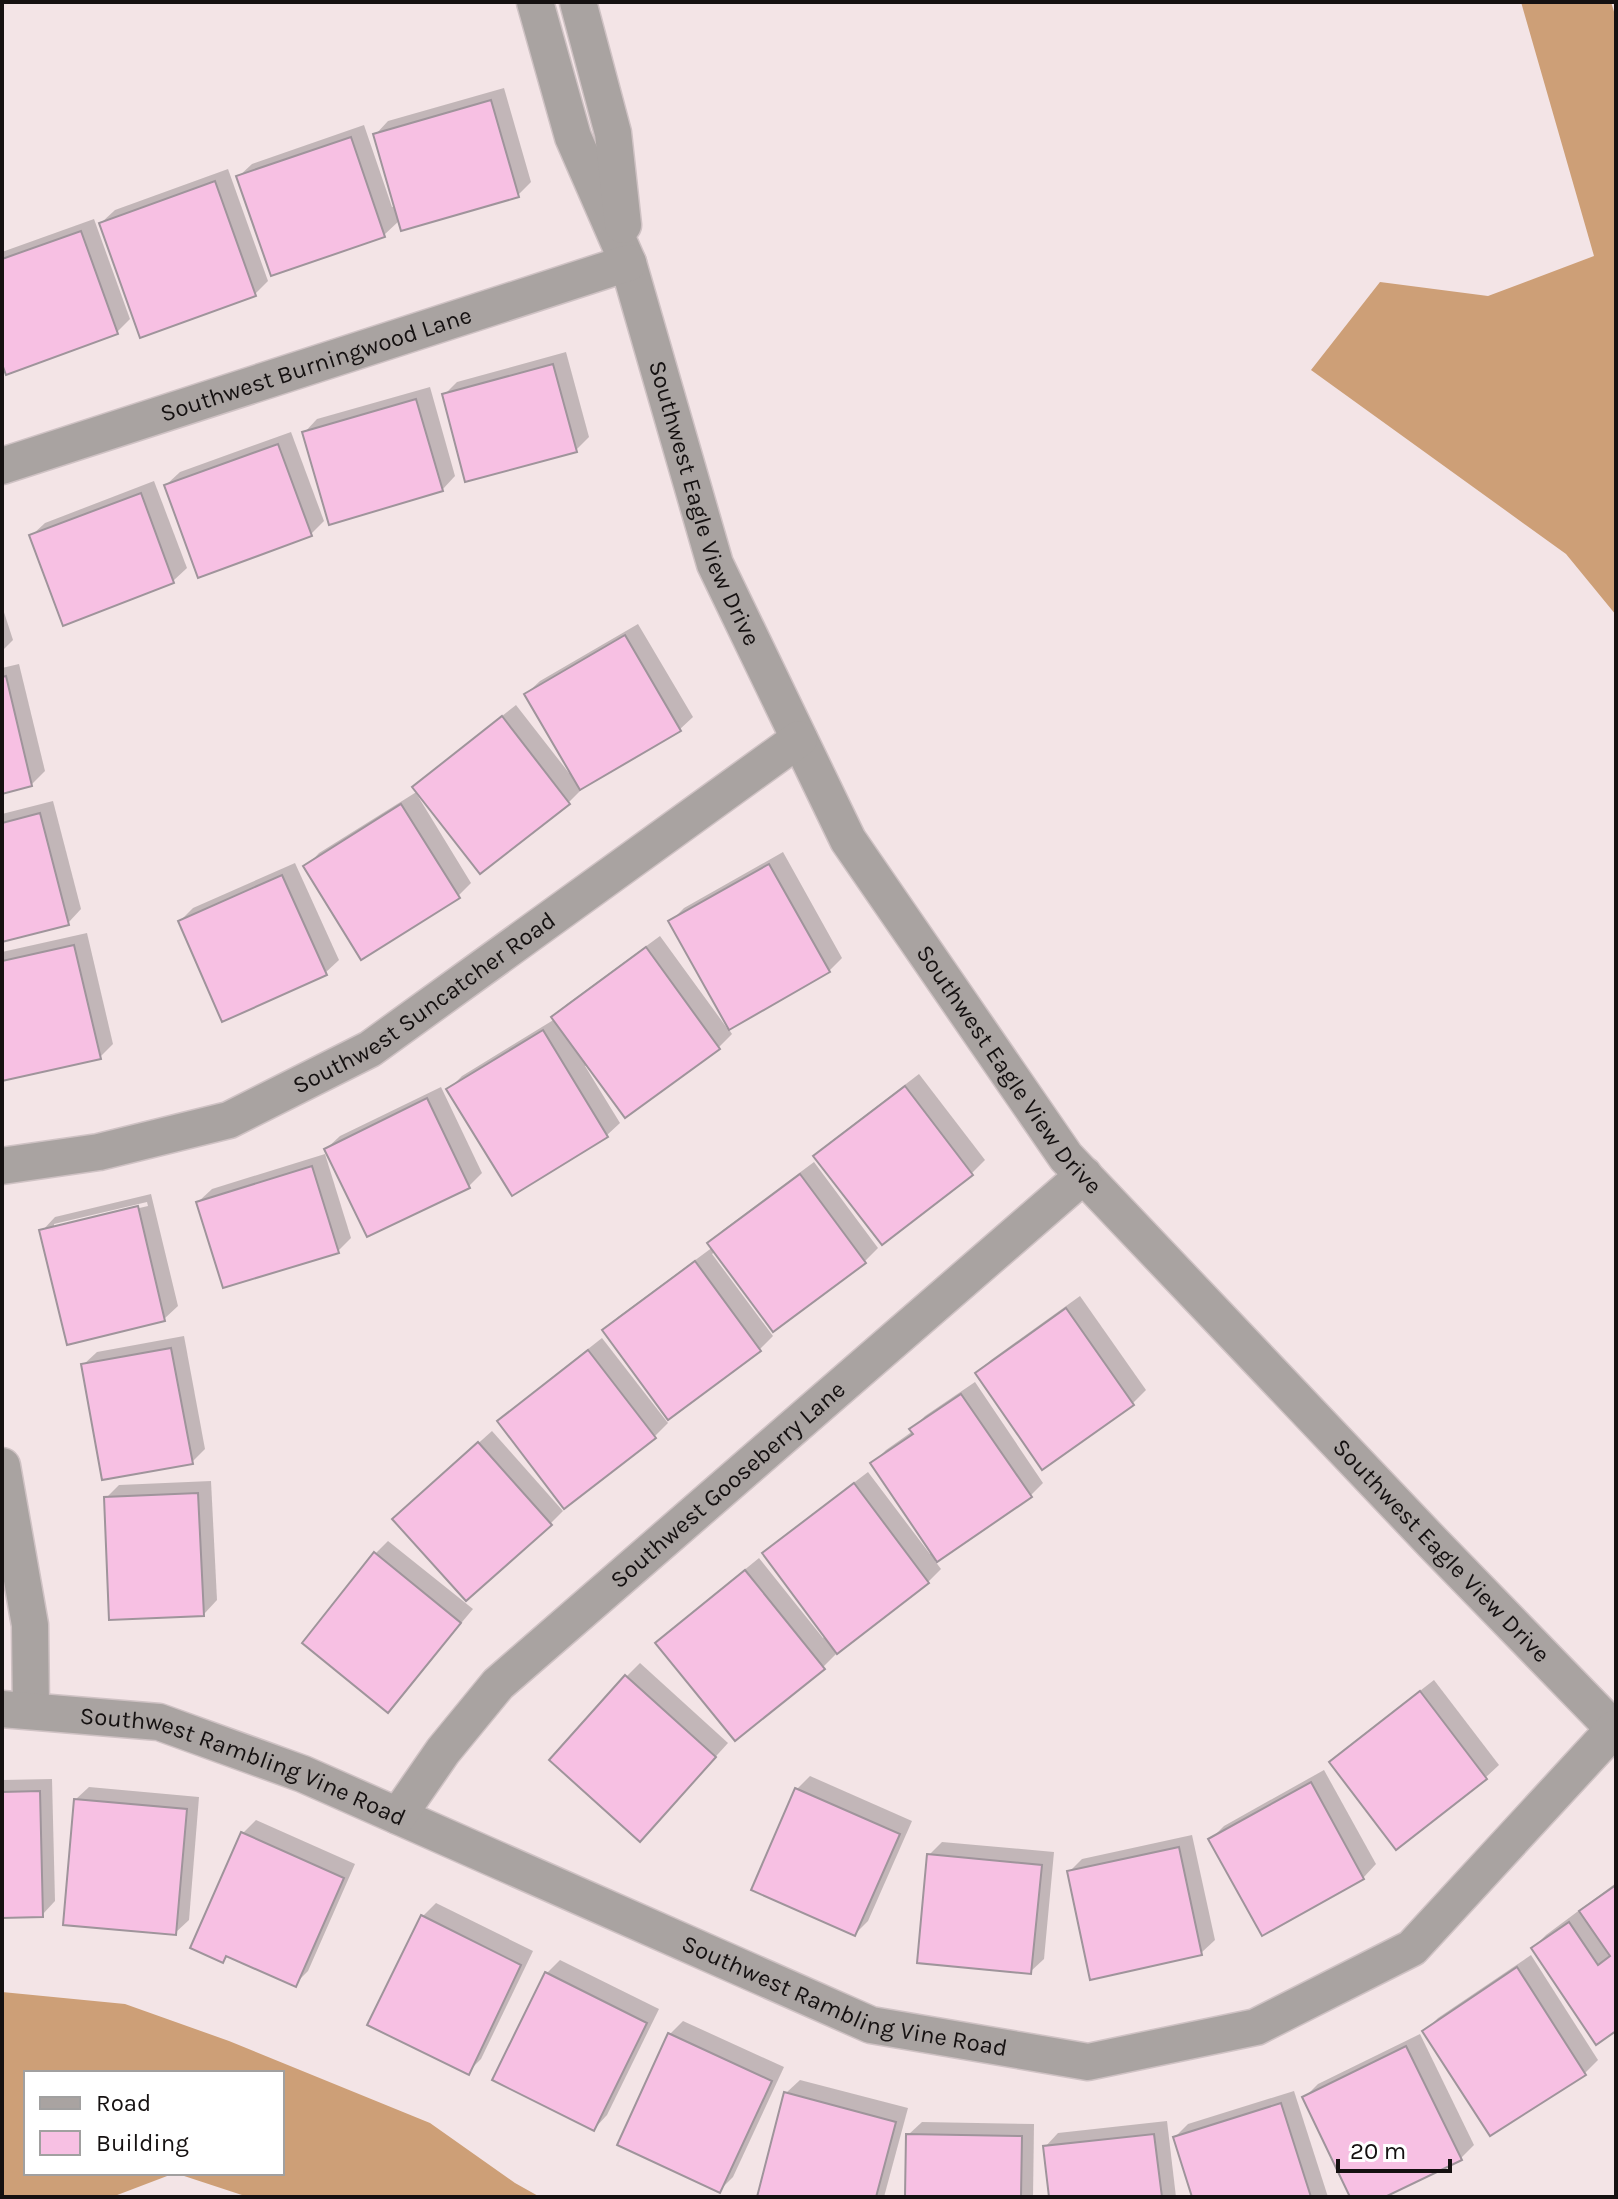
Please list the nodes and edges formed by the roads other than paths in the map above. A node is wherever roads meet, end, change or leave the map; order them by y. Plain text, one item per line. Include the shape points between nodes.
1 (535, 2) edge
2 (578, 2) edge
3 (628, 263) junction
4 (2, 466) edge
5 (799, 739) junction
6 (2, 1166) edge
7 (1084, 1175) junction
8 (2, 1466) edge
9 (16, 1709) edge
10 (1615, 1730) edge
11 (398, 1816) junction

1 - 3 street, Southwest Eagle View Drive via 573,137
2 - 3 street, Southwest Eagle View Drive via 613,133
3 - 4 street, Southwest Burningwood Lane
3 - 5 street, Southwest Eagle View Drive via 715,564
5 - 6 street, Southwest Suncatcher Road via 370,1049 229,1120 99,1152
5 - 7 street, Southwest Eagle View Drive via 848,840 1066,1157
7 - 10 street, Southwest Eagle View Drive
7 - 11 street, Southwest Gooseberry Lane via 498,1684
8 - 9 street via 30,1625
9 - 11 street, Southwest Rambling Vine Road via 159,1722 303,1774
10 - 11 street, Southwest Rambling Vine Road via 1412,1948 1256,2027 1088,2062 871,2025

